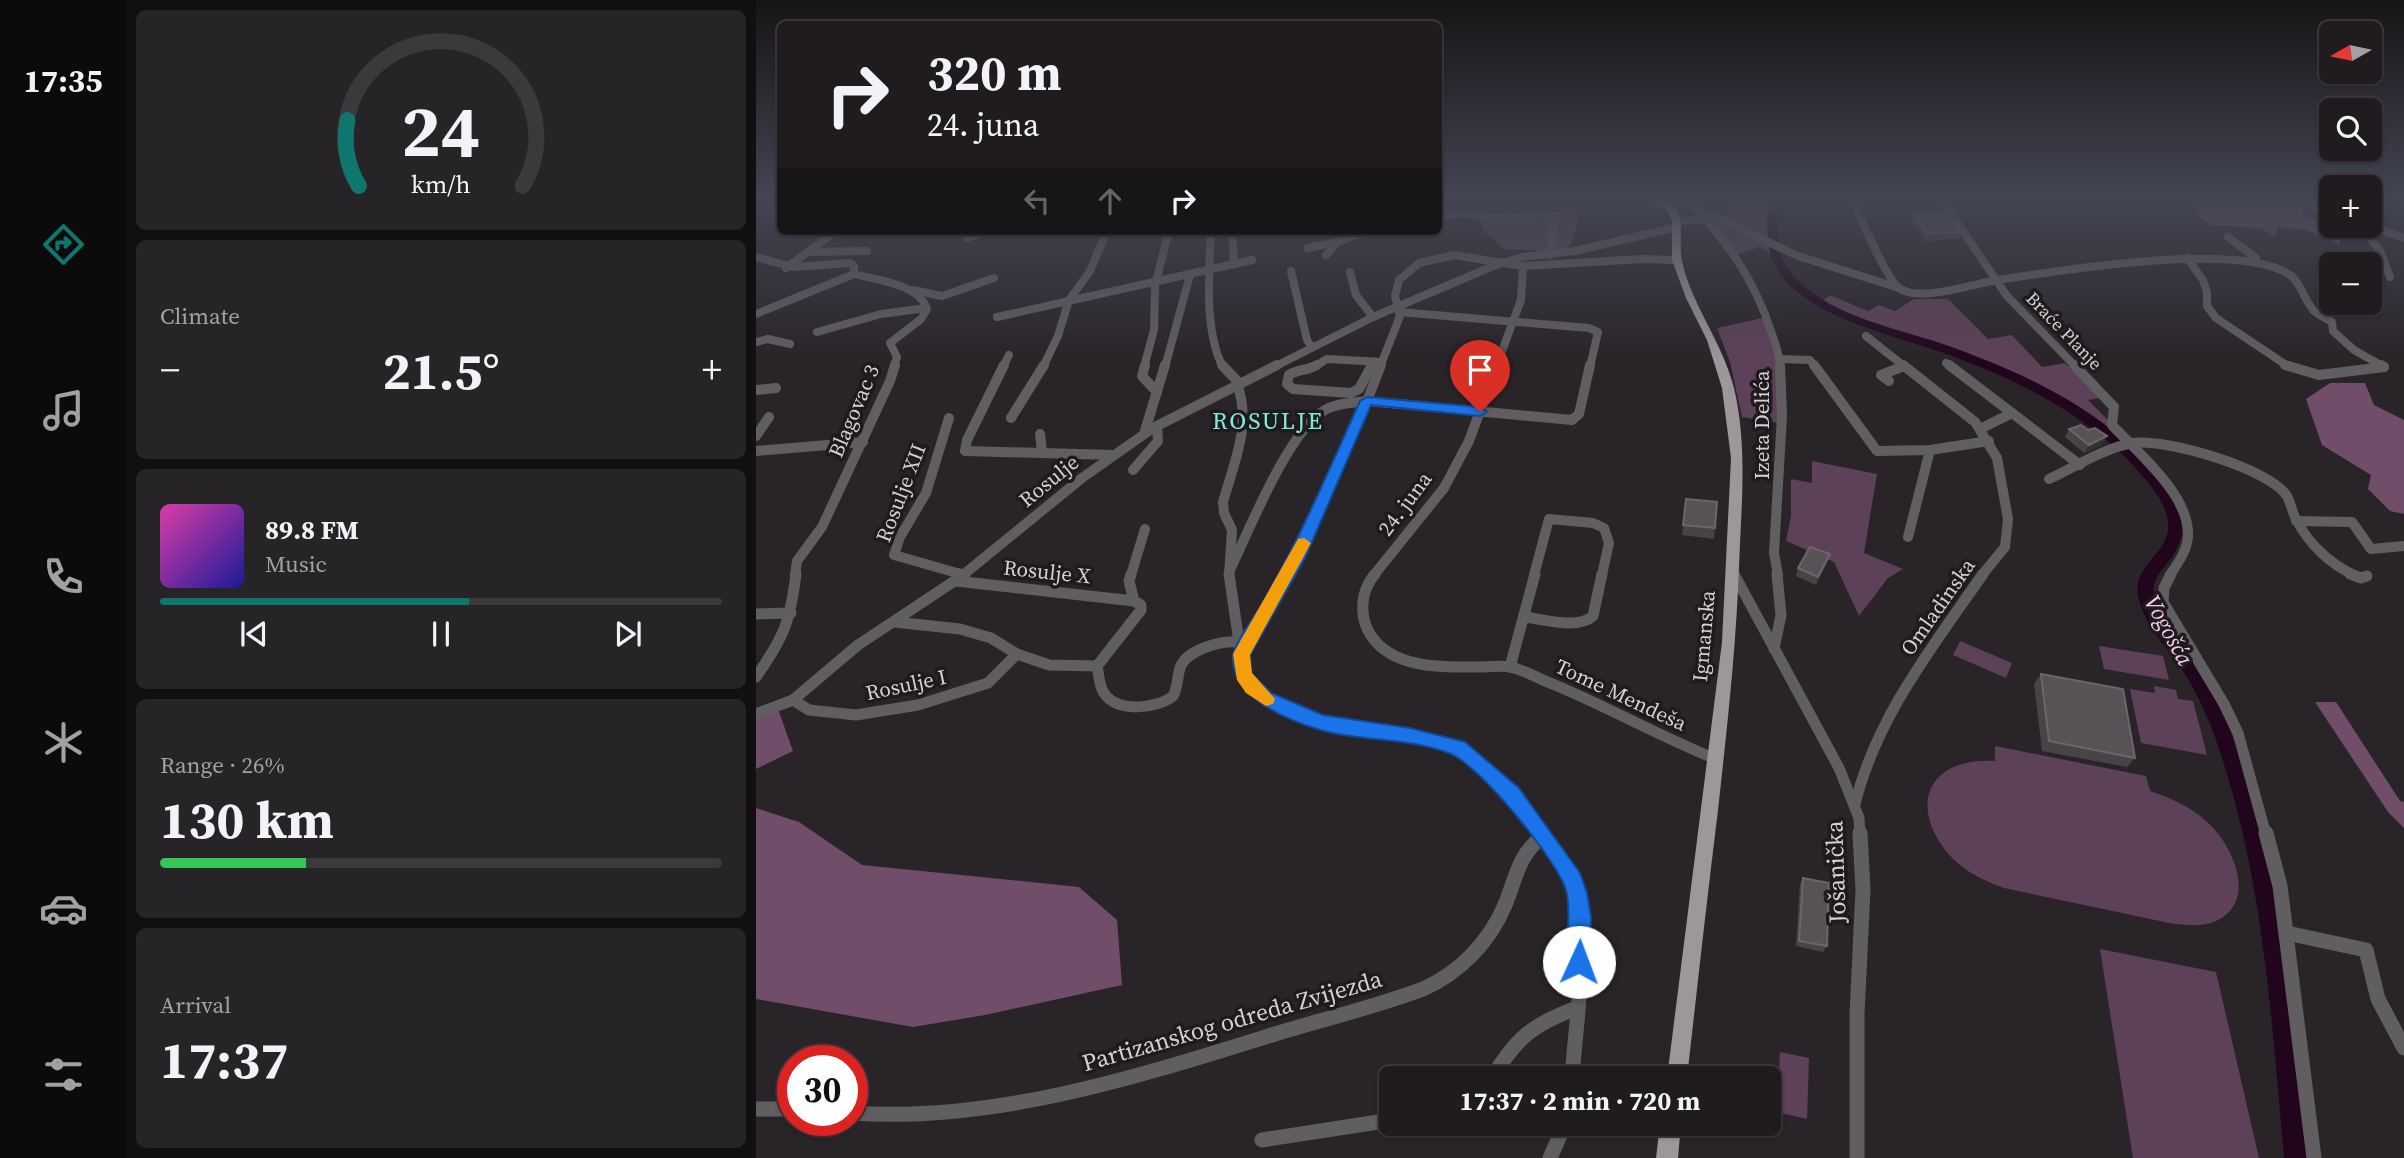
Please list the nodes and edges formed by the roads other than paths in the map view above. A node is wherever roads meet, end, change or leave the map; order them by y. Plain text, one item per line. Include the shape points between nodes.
1 (807, 253) edge
2 (1098, 253) edge
3 (1163, 253) edge
4 (1210, 253) edge
5 (1233, 253) edge
6 (1558, 253) edge
7 (1676, 253) junction
8 (1734, 253) edge
9 (1790, 253) edge
10 (1879, 253) edge
11 (1978, 253) edge
12 (2249, 253) edge
13 (2382, 253) edge
14 (1662, 254) joint
15 (1550, 255) joint
16 (756, 257) edge
17 (2187, 258) junction
18 (1642, 259) junction
19 (1252, 260) dead end
20 (1504, 261) junction
21 (2256, 263) junction
22 (1234, 264) junction
23 (1523, 266) junction
24 (786, 268) junction
25 (1209, 270) junction
26 (1291, 271) dead end
27 (1350, 272) dead end
28 (854, 275) junction
29 (1190, 275) junction
30 (2389, 277) dead end
31 (994, 278) dead end
32 (1996, 280) junction
33 (1155, 282) junction
34 (1899, 288) junction
35 (909, 289) junction
36 (1069, 300) junction
37 (926, 308) junction
38 (1398, 309) junction
39 (756, 314) edge
40 (998, 317) dead end
41 (1373, 317) junction
42 (1514, 321) junction
43 (817, 332) dead end
44 (1867, 336) dead end
45 (756, 342) edge
46 (790, 344) dead end
47 (1312, 347) junction
48 (1009, 355) dead end
49 (1780, 359) junction
50 (1378, 363) junction
51 (1946, 363) dead end
52 (1904, 366) junction
53 (1889, 381) dead end
54 (1238, 384) junction
55 (776, 388) dead end
56 (756, 390) edge
57 (1157, 392) junction
58 (1367, 401) junction
59 (1480, 412) junction
60 (2011, 414) junction
61 (769, 417) dead end
62 (949, 418) dead end
63 (1012, 418) dead end
64 (1157, 426) junction
65 (1980, 429) junction
66 (854, 430) dead end
67 (1144, 434) junction
68 (1040, 435) dead end
69 (756, 436) edge
70 (1989, 441) junction
71 (857, 442) junction
72 (2129, 444) junction
73 (1930, 450) junction
74 (756, 451) edge
75 (1042, 452) junction
76 (1114, 455) junction
77 (2080, 465) junction
78 (1133, 470) dead end
79 (2049, 479) dead end
80 (2296, 521) junction
81 (1146, 529) dead end
82 (1908, 537) dead end
83 (2404, 546) edge
84 (1229, 572) junction
85 (1733, 572) junction
86 (2367, 576) dead end
87 (960, 578) junction
88 (1134, 601) junction
89 (791, 613) junction
90 (756, 614) edge
91 (1524, 617) junction
92 (1363, 618) joint
93 (894, 622) junction
94 (1240, 648) junction
95 (1774, 649) junction
96 (1017, 654) junction
97 (1097, 666) junction
98 (1510, 667) junction
99 (756, 677) edge
100 (793, 700) junction
101 (756, 714) edge
102 (1716, 759) junction
103 (1855, 804) junction
104 (1543, 835) junction
105 (2287, 933) junction
106 (1577, 1008) junction
107 (2404, 1048) edge
108 (1500, 1066) edge
109 (1573, 1066) edge
110 (1678, 1066) edge
111 (756, 1109) edge
112 (777, 1109) edge
113 (868, 1114) edge
114 (1379, 1122) edge
115 (1560, 1136) edge
116 (1670, 1136) edge
117 (1262, 1140) dead end
118 (1550, 1158) edge
119 (1667, 1158) edge
120 (1857, 1158) edge
121 (2314, 1158) edge

1 - 24 street
2 - 36 street
3 - 33 street
4 - 25 street
5 - 22 street
6 - 15 street, Rosulje
7 - 14 main road
7 - 18 street
7 - 85 main road, Igmanska via 1728,388 1737,458
8 - 49 street, Izeta Delića via 1763,307
9 - 34 street
10 - 34 street
11 - 32 street
12 - 21 street, Braće Planje
13 - 30 street
14 - 18 street
15 - 20 street, Rosulje
16 - 24 street
17 - 21 street, Braće Planje
17 - 21 street, Braće Planje via 2200,272 2209,297 2207,306 2221,323 2297,371 2343,374 2384,367 2333,331 2332,322 2314,312 2288,273
17 - 32 street, Braće Planje
18 - 23 street
19 - 22 street
20 - 23 street
20 - 38 street, Rosulje
20 - 38 street via 1454,255 1419,263 1399,280
22 - 25 street
23 - 42 street, 24. juna via 1523,289
24 - 28 street via 850,263
25 - 29 street
25 - 54 street via 1214,351
26 - 47 street
27 - 41 street via 1356,295
28 - 35 street
28 - 39 street
29 - 33 street
29 - 57 street
31 - 35 street via 942,296
32 - 34 street via 1933,293
32 - 72 street, Braće Planje via 2114,407 2112,425
33 - 36 street
33 - 57 street via 1154,330 1142,376
35 - 37 street via 923,299
36 - 40 street
36 - 63 street via 1058,336
37 - 43 street via 881,314
37 - 71 street, Blagovac 3 via 922,319 890,342 897,358 890,381
38 - 41 street, Rosulje
38 - 42 street
38 - 50 street via 1400,316
41 - 47 street, Rosulje
42 - 59 street, 24. juna
42 - 59 street via 1598,332 1579,414 1565,421
44 - 52 street, Omladinska
45 - 46 street via 768,339
47 - 54 street, Rosulje
48 - 75 street via 965,451
49 - 73 street via 1810,360 1877,452
49 - 95 street, Izeta Delića via 1782,416 1774,553 1781,595
50 - 50 street via 1352,394 1293,389 1287,384 1295,371 1308,371 1327,359
50 - 58 street
51 - 60 street
52 - 53 street via 1881,375
52 - 65 street, Omladinska
54 - 64 street, Rosulje
54 - 84 street via 1245,412 1223,502 1232,530
55 - 56 street
57 - 67 street
58 - 59 street
58 - 84 street via 1326,408 1308,422
58 - 94 street via 1297,558
59 - 92 street, 24. juna via 1444,488 1370,580 1363,593
60 - 65 street
60 - 77 street
61 - 69 street
62 - 87 street, Rosulje XII via 926,493 894,555
64 - 67 street, Rosulje
64 - 78 street via 1158,441
65 - 70 street, Omladinska
66 - 71 street
67 - 76 street, Rosulje
68 - 75 street
70 - 73 street
70 - 103 street, Omladinska via 2003,476 2008,519 2005,547 1920,665 1885,723 1863,771
71 - 74 street
71 - 89 street, Blagovac 3 via 825,520 797,561
72 - 77 street
72 - 80 street via 2151,442 2235,464 2268,478 2287,496
72 - 105 street via 2172,491 2183,512 2186,545 2162,588 2163,602 2238,733 2280,886
73 - 82 street
75 - 76 street
76 - 87 street, Rosulje
77 - 79 street
80 - 83 street via 2352,523 2371,549
80 - 86 street via 2338,567 2352,576
81 - 88 street via 1129,581
84 - 94 street
85 - 95 street, Jošanička
85 - 102 main road, Igmanska
87 - 88 street, Rosulje X
87 - 93 street, Rosulje
88 - 97 street via 1141,610
89 - 90 street
89 - 99 street, Blagovac 3 via 778,646
91 - 91 street via 1573,623 1593,616 1609,544 1604,528 1549,519
91 - 98 street
92 - 98 street, Tome Mendeša via 1377,642 1416,663
93 - 96 street via 960,629 991,638
93 - 100 street via 858,645
94 - 97 street via 1233,640 1185,659 1173,695 1152,705 1126,705 1107,697
94 - 104 street via 1243,675 1264,698 1322,722 1458,748 1512,794
95 - 103 street, Jošanička
96 - 97 street via 1049,666
96 - 100 street, Rosulje I via 988,683 918,705 856,715 809,710
98 - 102 street, Tome Mendeša
100 - 101 street
102 - 110 main road, Igmanska
103 - 120 street, Jošanička via 1862,832 1863,890
104 - 106 street via 1570,873 1577,893 1581,939
104 - 113 street, Partizanskog odreda Zvijezda via 1527,848 1516,866 1504,906 1484,943 1447,978 1168,1068 951,1114
105 - 107 street via 2366,950 2378,999
105 - 121 street
106 - 108 street via 1519,1036
106 - 109 street
111 - 112 street
114 - 117 street
115 - 118 street
116 - 119 main road

